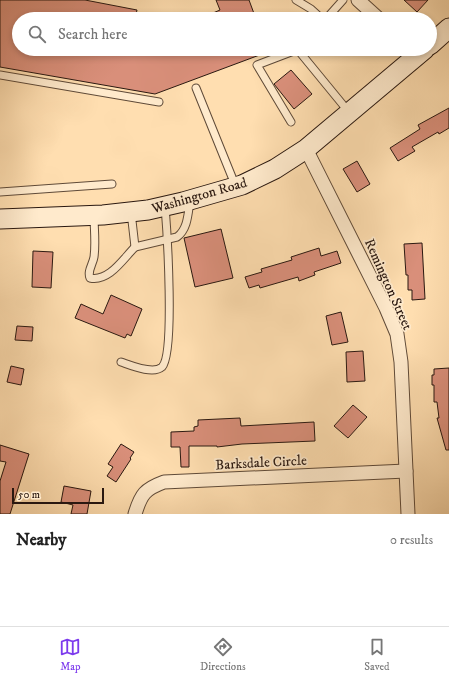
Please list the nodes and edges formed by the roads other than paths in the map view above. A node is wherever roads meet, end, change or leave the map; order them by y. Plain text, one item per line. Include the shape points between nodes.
1 (296, 0) edge
2 (343, 0) edge
3 (358, 0) edge
4 (314, 12) edge
5 (332, 12) edge
6 (371, 12) edge
7 (449, 28) edge
8 (437, 37) edge
9 (281, 56) edge
10 (304, 56) edge
11 (414, 56) edge
12 (0, 75) edge
13 (196, 88) dead end
14 (159, 102) dead end
15 (350, 113) junction
16 (291, 122) dead end
17 (306, 149) junction
18 (112, 184) dead end
19 (236, 187) junction
20 (0, 192) edge
21 (190, 200) junction
22 (165, 206) junction
23 (131, 212) junction
24 (94, 215) junction
25 (0, 219) edge
26 (167, 238) junction
27 (135, 247) junction
28 (121, 362) dead end
29 (406, 471) junction
30 (136, 514) edge
31 (408, 514) edge

1 - 4 lane
2 - 5 lane
3 - 6 street
7 - 8 street, Washington Road
9 - 16 lane via 256,66
10 - 15 lane
11 - 15 street, Washington Road
12 - 14 lane
13 - 19 lane
15 - 17 street, Washington Road
17 - 19 street, Washington Road via 275,169
17 - 29 street, Remington Street via 397,334 401,362
18 - 20 lane
19 - 21 street, Washington Road
21 - 22 street, Washington Road
21 - 26 lane via 183,230 177,237
22 - 23 street, Washington Road
22 - 26 lane
23 - 24 street, Washington Road
23 - 27 lane
24 - 25 street, Washington Road
24 - 27 lane via 95,250 89,272 90,278 101,279 108,275
26 - 27 lane
26 - 28 lane via 169,325 164,364 158,369 151,370
29 - 30 street, Barksdale Circle via 164,482 151,487 139,499
29 - 31 street, Remington Street

